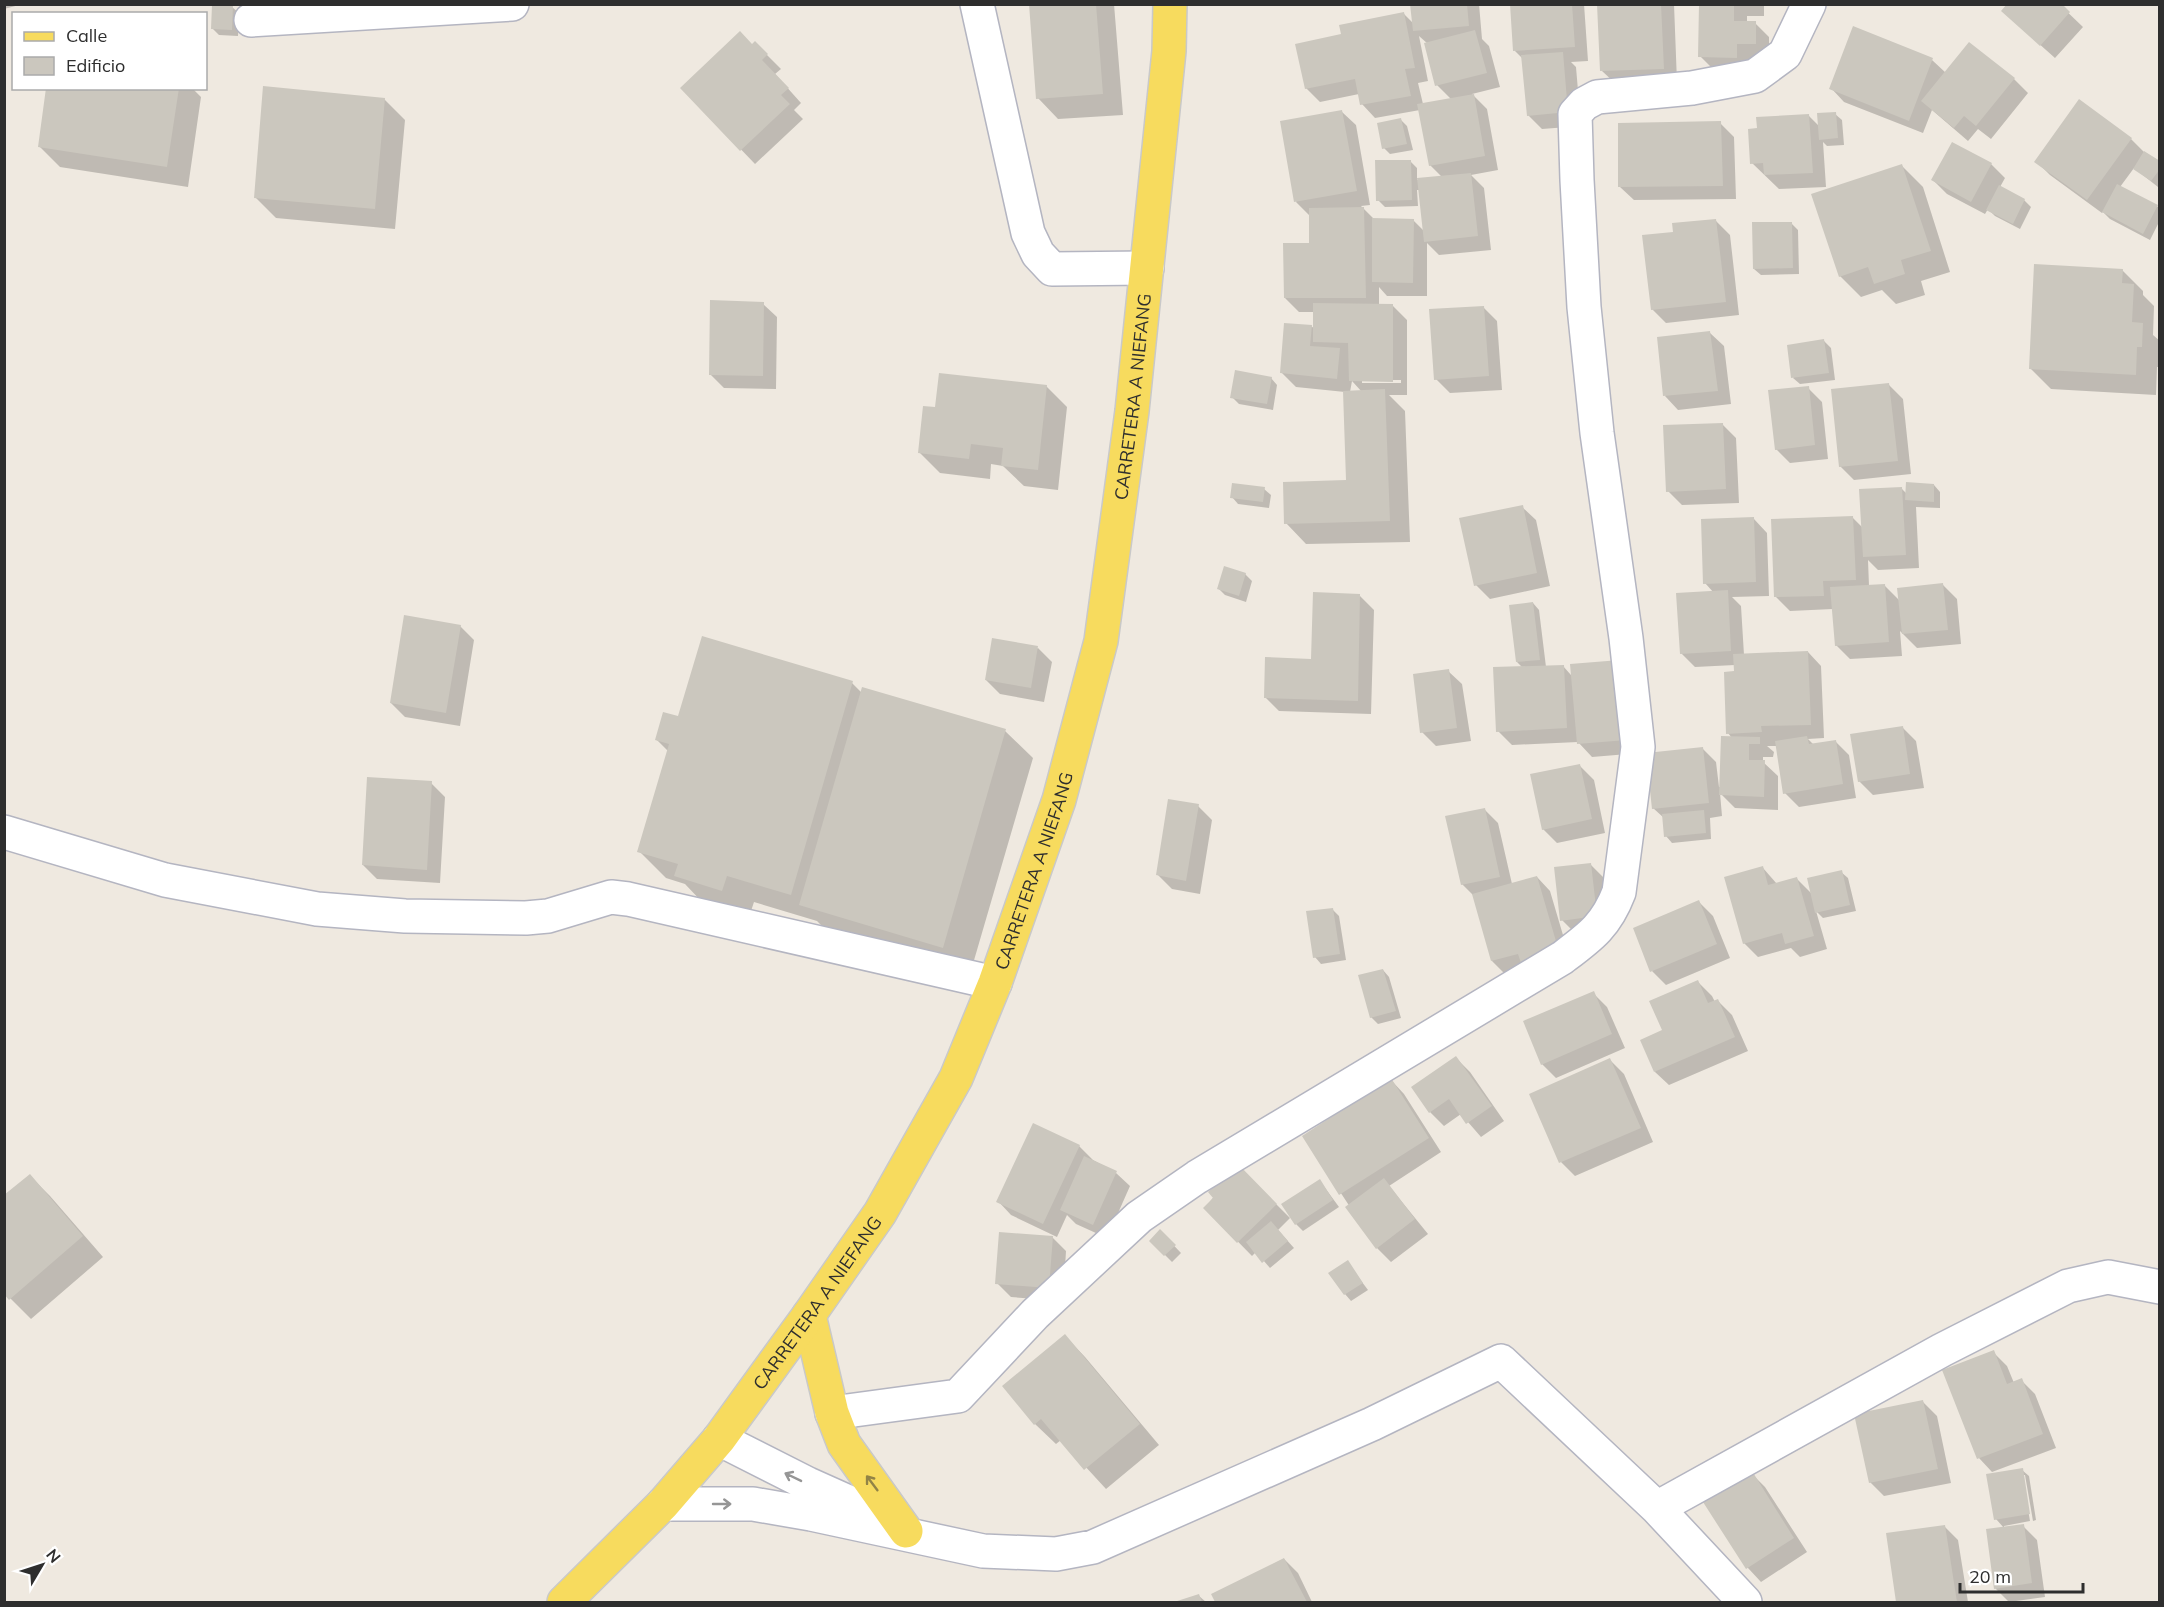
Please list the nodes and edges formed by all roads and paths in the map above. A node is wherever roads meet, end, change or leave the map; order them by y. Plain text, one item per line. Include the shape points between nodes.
1 (512, 4) edge
2 (977, 4) edge
3 (1170, 4) edge
4 (1809, 4) edge
5 (251, 20) dead end
6 (1147, 268) junction
7 (4, 832) edge
8 (995, 983) junction
9 (2160, 1287) edge
10 (809, 1315) junction
11 (832, 1413) junction
12 (719, 1439) junction
13 (663, 1504) junction
14 (1657, 1508) junction
15 (914, 1535) junction
16 (564, 1602) edge
17 (1745, 1602) edge

1 - 5 street
2 - 6 street via 1028,232 1038,254 1052,269
3 - 6 main road, CARRETERA A NIEFANG via 1169,51
4 - 11 street via 1785,54 1755,76 1692,88 1597,97 1575,114 1576,180 1597,433 1638,747 1619,892 1612,911 1595,933 1562,958 1207,1171 1139,1217 1035,1314 958,1396
6 - 8 main road, CARRETERA A NIEFANG via 1101,641 1059,800
7 - 8 street via 165,880 317,909 405,916 526,918 612,897
8 - 10 main road, CARRETERA A NIEFANG via 950,1088 880,1213
9 - 14 street via 2108,1277 2068,1286 1942,1350
10 - 11 main road
10 - 12 main road, CARRETERA A NIEFANG
15 -> 11 main road via 843,1444
12 - 13 main road, CARRETERA A NIEFANG
15 -> 12 street
13 -> 15 street via 753,1504
13 - 16 main road, CARRETERA A NIEFANG
14 - 15 street via 1500,1361 1372,1424 1093,1547 1056,1554 983,1551
14 - 17 street

